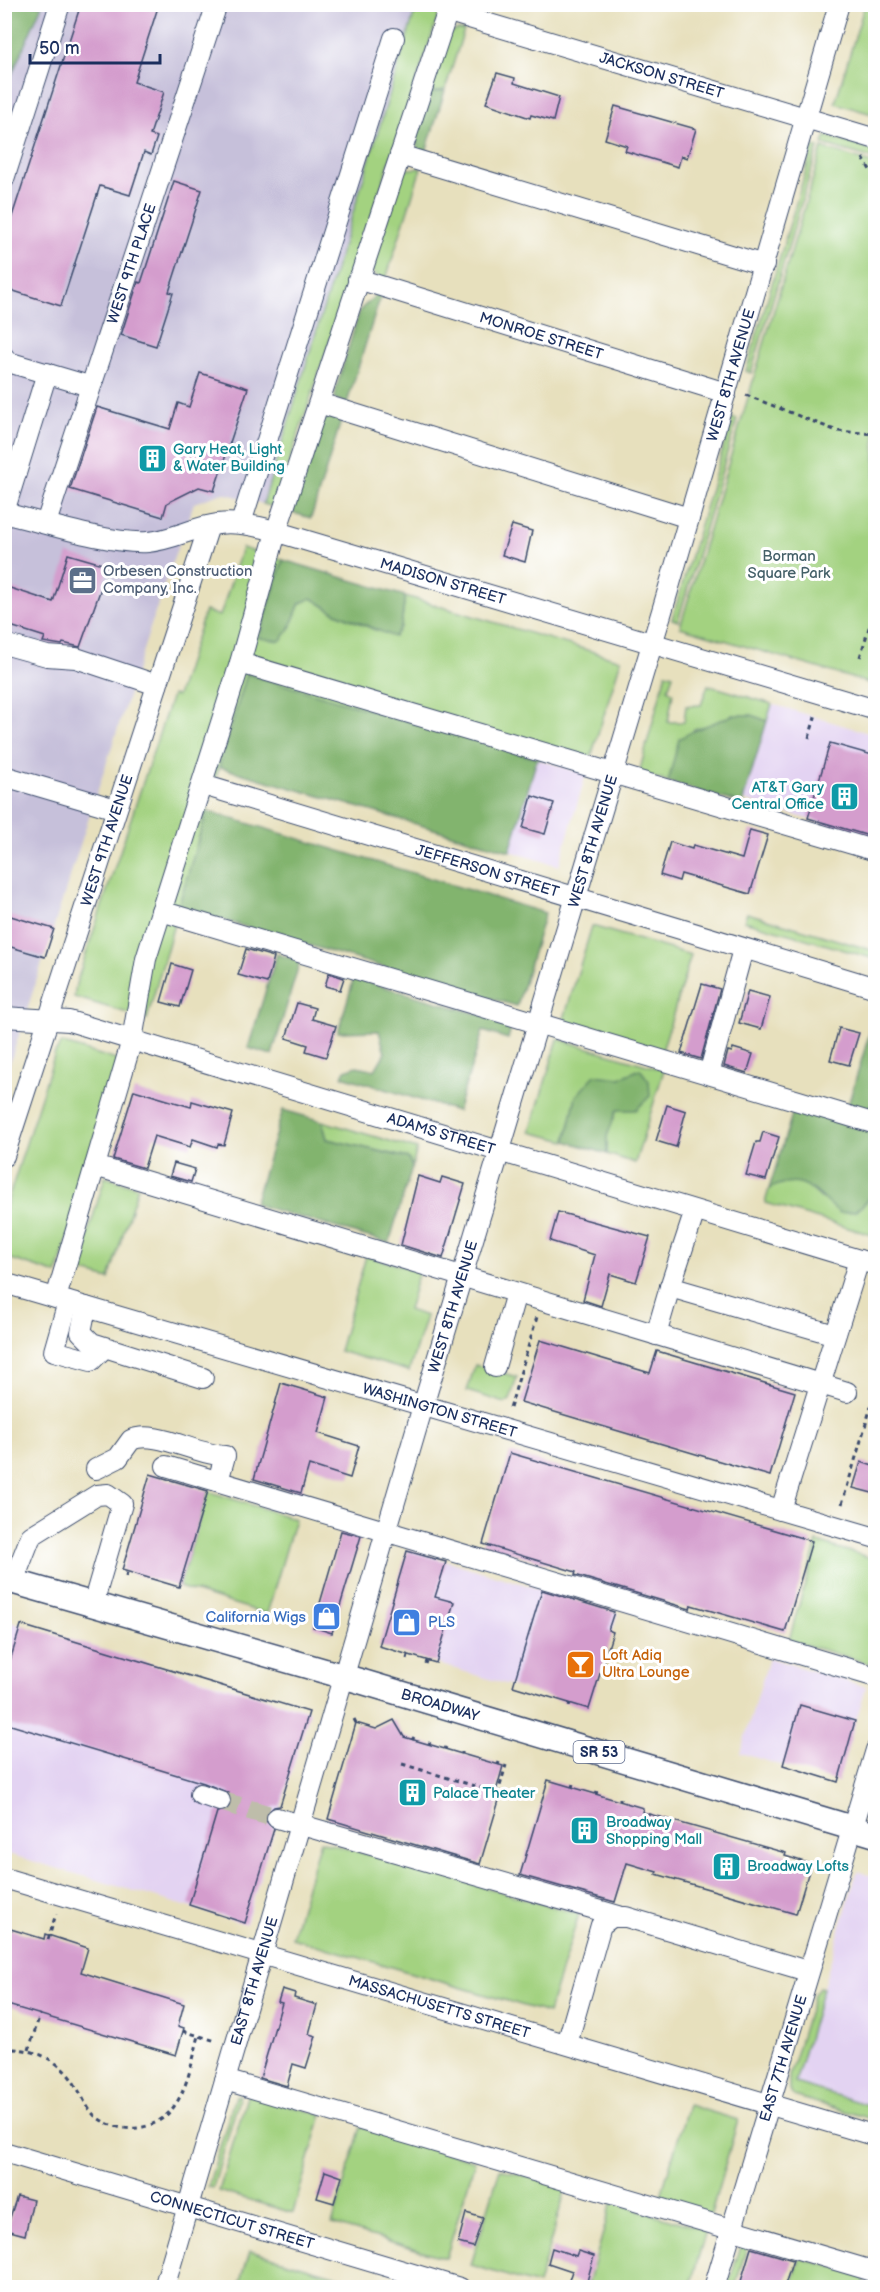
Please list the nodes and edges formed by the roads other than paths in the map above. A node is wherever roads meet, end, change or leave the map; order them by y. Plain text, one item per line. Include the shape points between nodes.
1 (60, 4) edge
2 (217, 4) edge
3 (839, 4) edge
4 (449, 8) edge
5 (394, 38) dead end
6 (807, 118) junction
7 (876, 139) edge
8 (400, 155) junction
9 (4, 179) edge
10 (764, 265) junction
11 (358, 279) junction
12 (6, 365) edge
13 (47, 373) junction
14 (89, 386) junction
15 (726, 393) junction
16 (319, 403) junction
17 (4, 512) edge
18 (690, 518) junction
19 (46, 523) junction
20 (241, 523) junction
21 (209, 526) junction
22 (276, 532) junction
23 (4, 644) edge
24 (652, 644) junction
25 (240, 663) junction
26 (157, 685) junction
27 (876, 710) edge
28 (614, 773) junction
29 (4, 776) edge
30 (203, 786) junction
31 (116, 809) junction
32 (876, 851) edge
33 (576, 899) junction
34 (161, 911) junction
35 (743, 949) junction
36 (876, 988) edge
37 (4, 1017) edge
38 (46, 1021) junction
39 (538, 1023) junction
40 (132, 1040) junction
41 (709, 1074) junction
42 (876, 1124) edge
43 (499, 1152) junction
44 (4, 1156) edge
45 (95, 1166) junction
46 (695, 1210) junction
47 (867, 1262) edge
48 (462, 1277) junction
49 (4, 1283) edge
50 (670, 1287) junction
51 (516, 1293) junction
52 (70, 1302) junction
53 (656, 1335) junction
54 (835, 1335) junction
55 (103, 1349) junction
56 (495, 1367) dead end
57 (203, 1378) dead end
58 (820, 1384) junction
59 (848, 1392) dead end
60 (423, 1406) junction
61 (166, 1466) dead end
62 (96, 1469) dead end
63 (218, 1481) junction
64 (780, 1510) junction
65 (387, 1531) junction
66 (876, 1538) edge
67 (9, 1580) edge
68 (93, 1605) junction
69 (345, 1677) junction
70 (876, 1677) edge
71 (876, 1750) edge
72 (200, 1794) dead end
73 (220, 1801) tunnel mouth
74 (277, 1818) tunnel mouth
75 (301, 1825) junction
76 (852, 1828) junction
77 (876, 1834) edge
78 (4, 1878) edge
79 (619, 1916) junction
80 (263, 1953) junction
81 (807, 1971) junction
82 (567, 2044) junction
83 (225, 2080) junction
84 (768, 2103) junction
85 (876, 2136) edge
86 (4, 2152) edge
87 (188, 2207) junction
88 (731, 2230) junction
89 (876, 2272) edge
90 (164, 2288) edge
91 (460, 2288) edge
92 (714, 2288) edge

1 - 9 street
2 - 14 street, WEST 9TH PLACE
3 - 6 street, WEST 8TH AVENUE
4 - 6 street, JACKSON STREET
4 - 8 street
5 - 20 street
6 - 7 street, JACKSON STREET
6 - 10 street, WEST 8TH AVENUE
8 - 10 street
8 - 11 street
10 - 15 street, WEST 8TH AVENUE
11 - 15 street, MONROE STREET
11 - 16 street
12 - 13 street
13 - 14 street
13 - 17 street
14 - 19 street, WEST 9TH PLACE
15 - 18 street, WEST 8TH AVENUE
16 - 18 street
16 - 22 street
17 - 19 street, MADISON STREET
18 - 24 street, WEST 8TH AVENUE
19 - 21 street, MADISON STREET via 115,540 146,543
20 - 21 street, MADISON STREET
20 - 22 street, MADISON STREET
21 - 26 street, WEST 9TH AVENUE
22 - 24 street, MADISON STREET
22 - 25 street
23 - 26 street via 47,656 76,658
24 - 27 street, MADISON STREET
24 - 28 street, WEST 8TH AVENUE
25 - 28 street
25 - 30 street
26 - 31 street, WEST 9TH AVENUE
28 - 32 street
28 - 33 street, WEST 8TH AVENUE
29 - 31 street
30 - 33 street, JEFFERSON STREET
30 - 34 street
31 - 38 street, WEST 9TH AVENUE
33 - 35 street, JEFFERSON STREET
33 - 39 street, WEST 8TH AVENUE
34 - 39 street
34 - 40 street via 146,959
35 - 36 street, JEFFERSON STREET
35 - 41 street
37 - 38 street, ADAMS STREET
38 - 40 street, ADAMS STREET via 69,1021
38 - 44 street, WEST 9TH AVENUE
39 - 41 street
39 - 43 street, WEST 8TH AVENUE
40 - 43 street, ADAMS STREET
40 - 45 street
41 - 42 street
43 - 46 street, ADAMS STREET
43 - 48 street, WEST 8TH AVENUE
45 - 48 street
45 - 52 street
46 - 47 street, ADAMS STREET
46 - 50 street
47 - 54 street
48 - 51 street
48 - 60 street, WEST 8TH AVENUE
49 - 52 street, WASHINGTON STREET
50 - 53 street
50 - 54 street
51 - 53 street
51 - 56 street
52 - 55 street via 81,1332
52 - 55 street via 54,1351 91,1361
52 - 60 street, WASHINGTON STREET
53 - 58 street
54 - 58 street
55 - 57 street
58 - 59 street
58 - 64 street
60 - 64 street, WASHINGTON STREET
60 - 65 street, WEST 8TH AVENUE
61 - 63 street
62 - 63 street via 118,1458 131,1440 150,1437 198,1453 225,1456
63 - 65 street
64 - 66 street, WASHINGTON STREET
65 - 69 street, WEST 8TH AVENUE
65 - 70 street
67 - 68 main road, BROADWAY / SR 53
67 - 68 street via 31,1536 97,1494 108,1494 122,1504
68 - 69 main road, BROADWAY / SR 53
69 - 75 street, EAST 8TH AVENUE
69 - 76 main road, BROADWAY / SR 53
71 - 76 street, EAST 7TH AVENUE
72 - 73 street
74 - 75 street
75 - 79 street
75 - 80 street, EAST 8TH AVENUE
76 - 77 main road, BROADWAY / SR 53
76 - 81 street, EAST 7TH AVENUE
78 - 80 street, MASSACHUSETTS STREET
79 - 81 street
79 - 82 street via 601,1925
80 - 82 street, MASSACHUSETTS STREET
80 - 83 street, EAST 8TH AVENUE
81 - 84 street, EAST 7TH AVENUE
82 - 84 street, MASSACHUSETTS STREET
83 - 87 street, EAST 8TH AVENUE
83 - 88 street
84 - 85 street, MASSACHUSETTS STREET
84 - 88 street, EAST 7TH AVENUE
86 - 87 street, CONNECTICUT STREET
87 - 90 street, EAST 8TH AVENUE
87 - 91 street, CONNECTICUT STREET
88 - 89 street
88 - 92 street, EAST 7TH AVENUE

